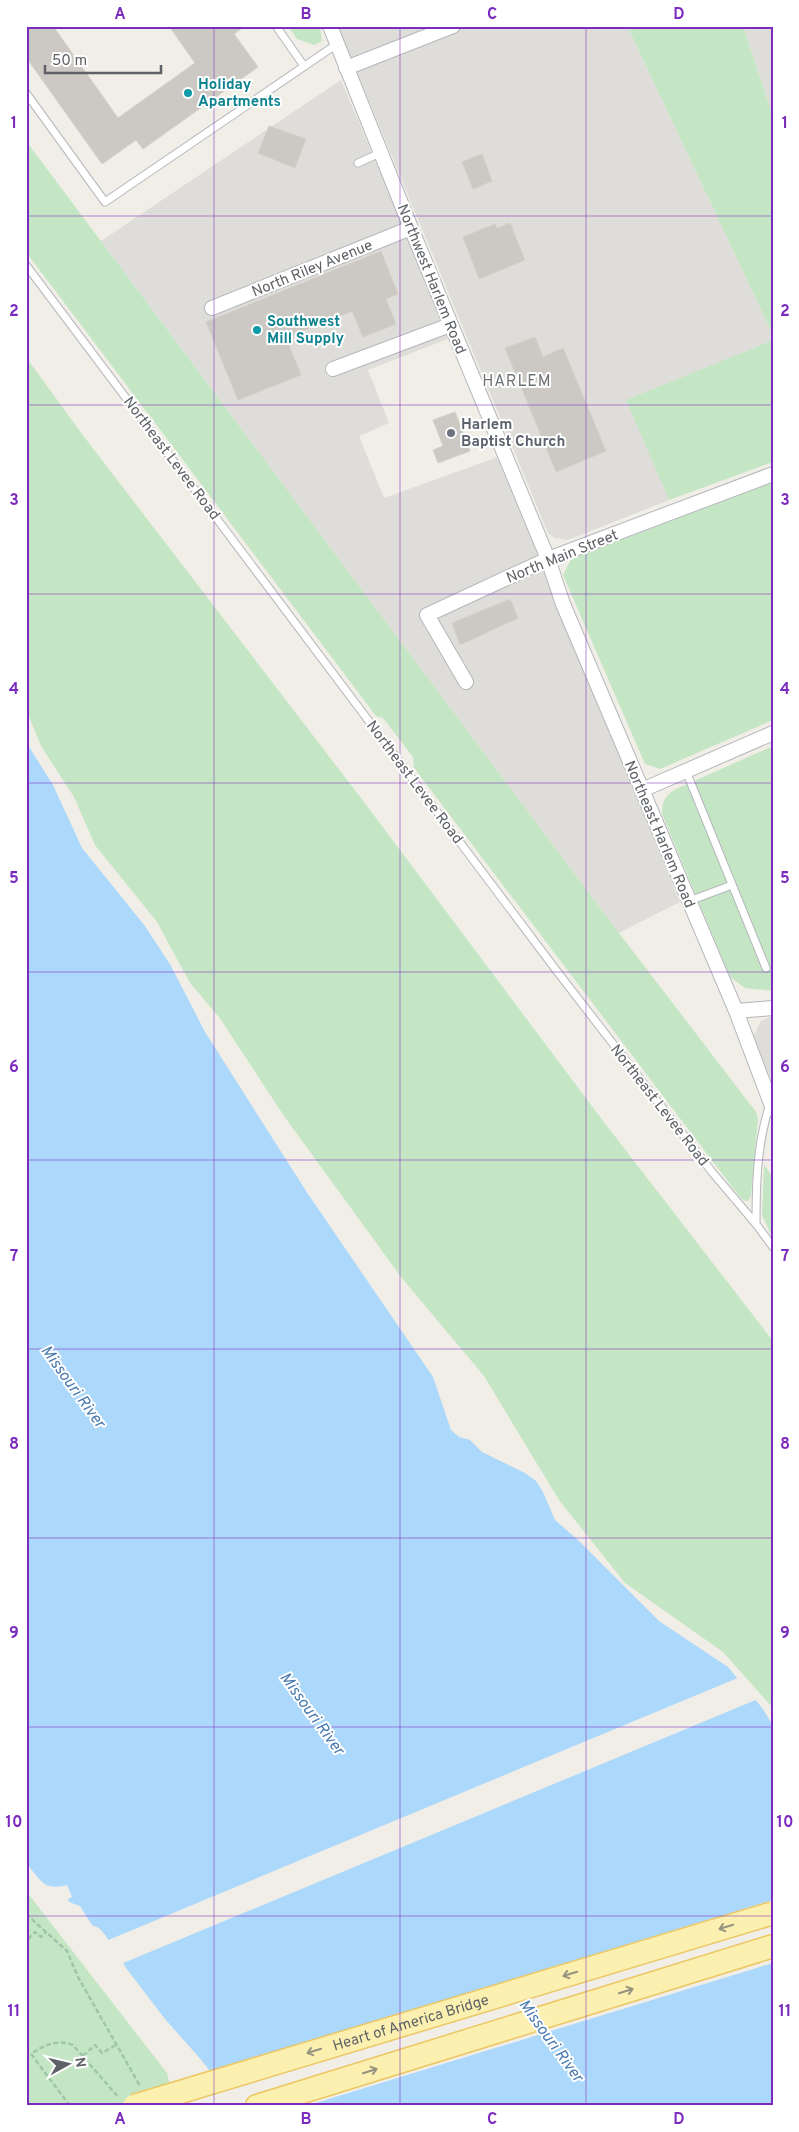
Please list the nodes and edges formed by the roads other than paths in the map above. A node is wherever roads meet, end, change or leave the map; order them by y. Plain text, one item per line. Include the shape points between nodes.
1 (276, 26) edge
2 (330, 26) edge
3 (453, 26) edge
4 (337, 44) junction
5 (304, 66) junction
6 (346, 68) junction
7 (26, 93) edge
8 (380, 152) junction
9 (358, 163) dead end
10 (411, 228) junction
11 (26, 264) edge
12 (212, 308) dead end
13 (450, 325) junction
14 (333, 369) dead end
15 (773, 474) edge
16 (548, 559) junction
17 (466, 682) dead end
18 (773, 733) edge
19 (686, 771) junction
20 (642, 790) junction
21 (732, 886) junction
22 (689, 901) junction
23 (766, 968) dead end
24 (773, 1008) edge
25 (736, 1011) junction
26 (772, 1106) edge
27 (756, 1224) junction
28 (773, 1247) edge
29 (773, 1913) edge
30 (773, 1946) edge
31 (132, 2098) edge
32 (257, 2106) edge

1 - 5 lane
2 - 4 street, Northwest Harlem Road
3 - 6 street
4 - 5 lane
4 - 6 street, Northwest Harlem Road
5 - 7 lane via 105,202
6 - 8 street, Northwest Harlem Road
8 - 9 lane
8 - 10 street, Northwest Harlem Road
10 - 12 street, North Riley Avenue
10 - 13 street, Northwest Harlem Road
11 - 27 lane, Northeast Levee Road via 556,970
13 - 14 street
13 - 16 street, Northwest Harlem Road
15 - 16 street, North Main Street
16 - 17 street, North Main Street via 426,615
16 - 20 street, Northeast Harlem Road via 563,604
18 - 19 street
19 - 20 street
19 - 21 lane
20 - 22 street, Northeast Harlem Road
21 - 22 lane
21 - 23 lane
22 - 25 street, Northeast Harlem Road
24 - 25 street
25 - 26 street, Northeast Harlem Road
26 - 27 lane via 762,1128
27 - 28 lane, Northeast Levee Road
29 -> 31 main road, Heart of America Bridge, bridge
32 -> 30 main road

